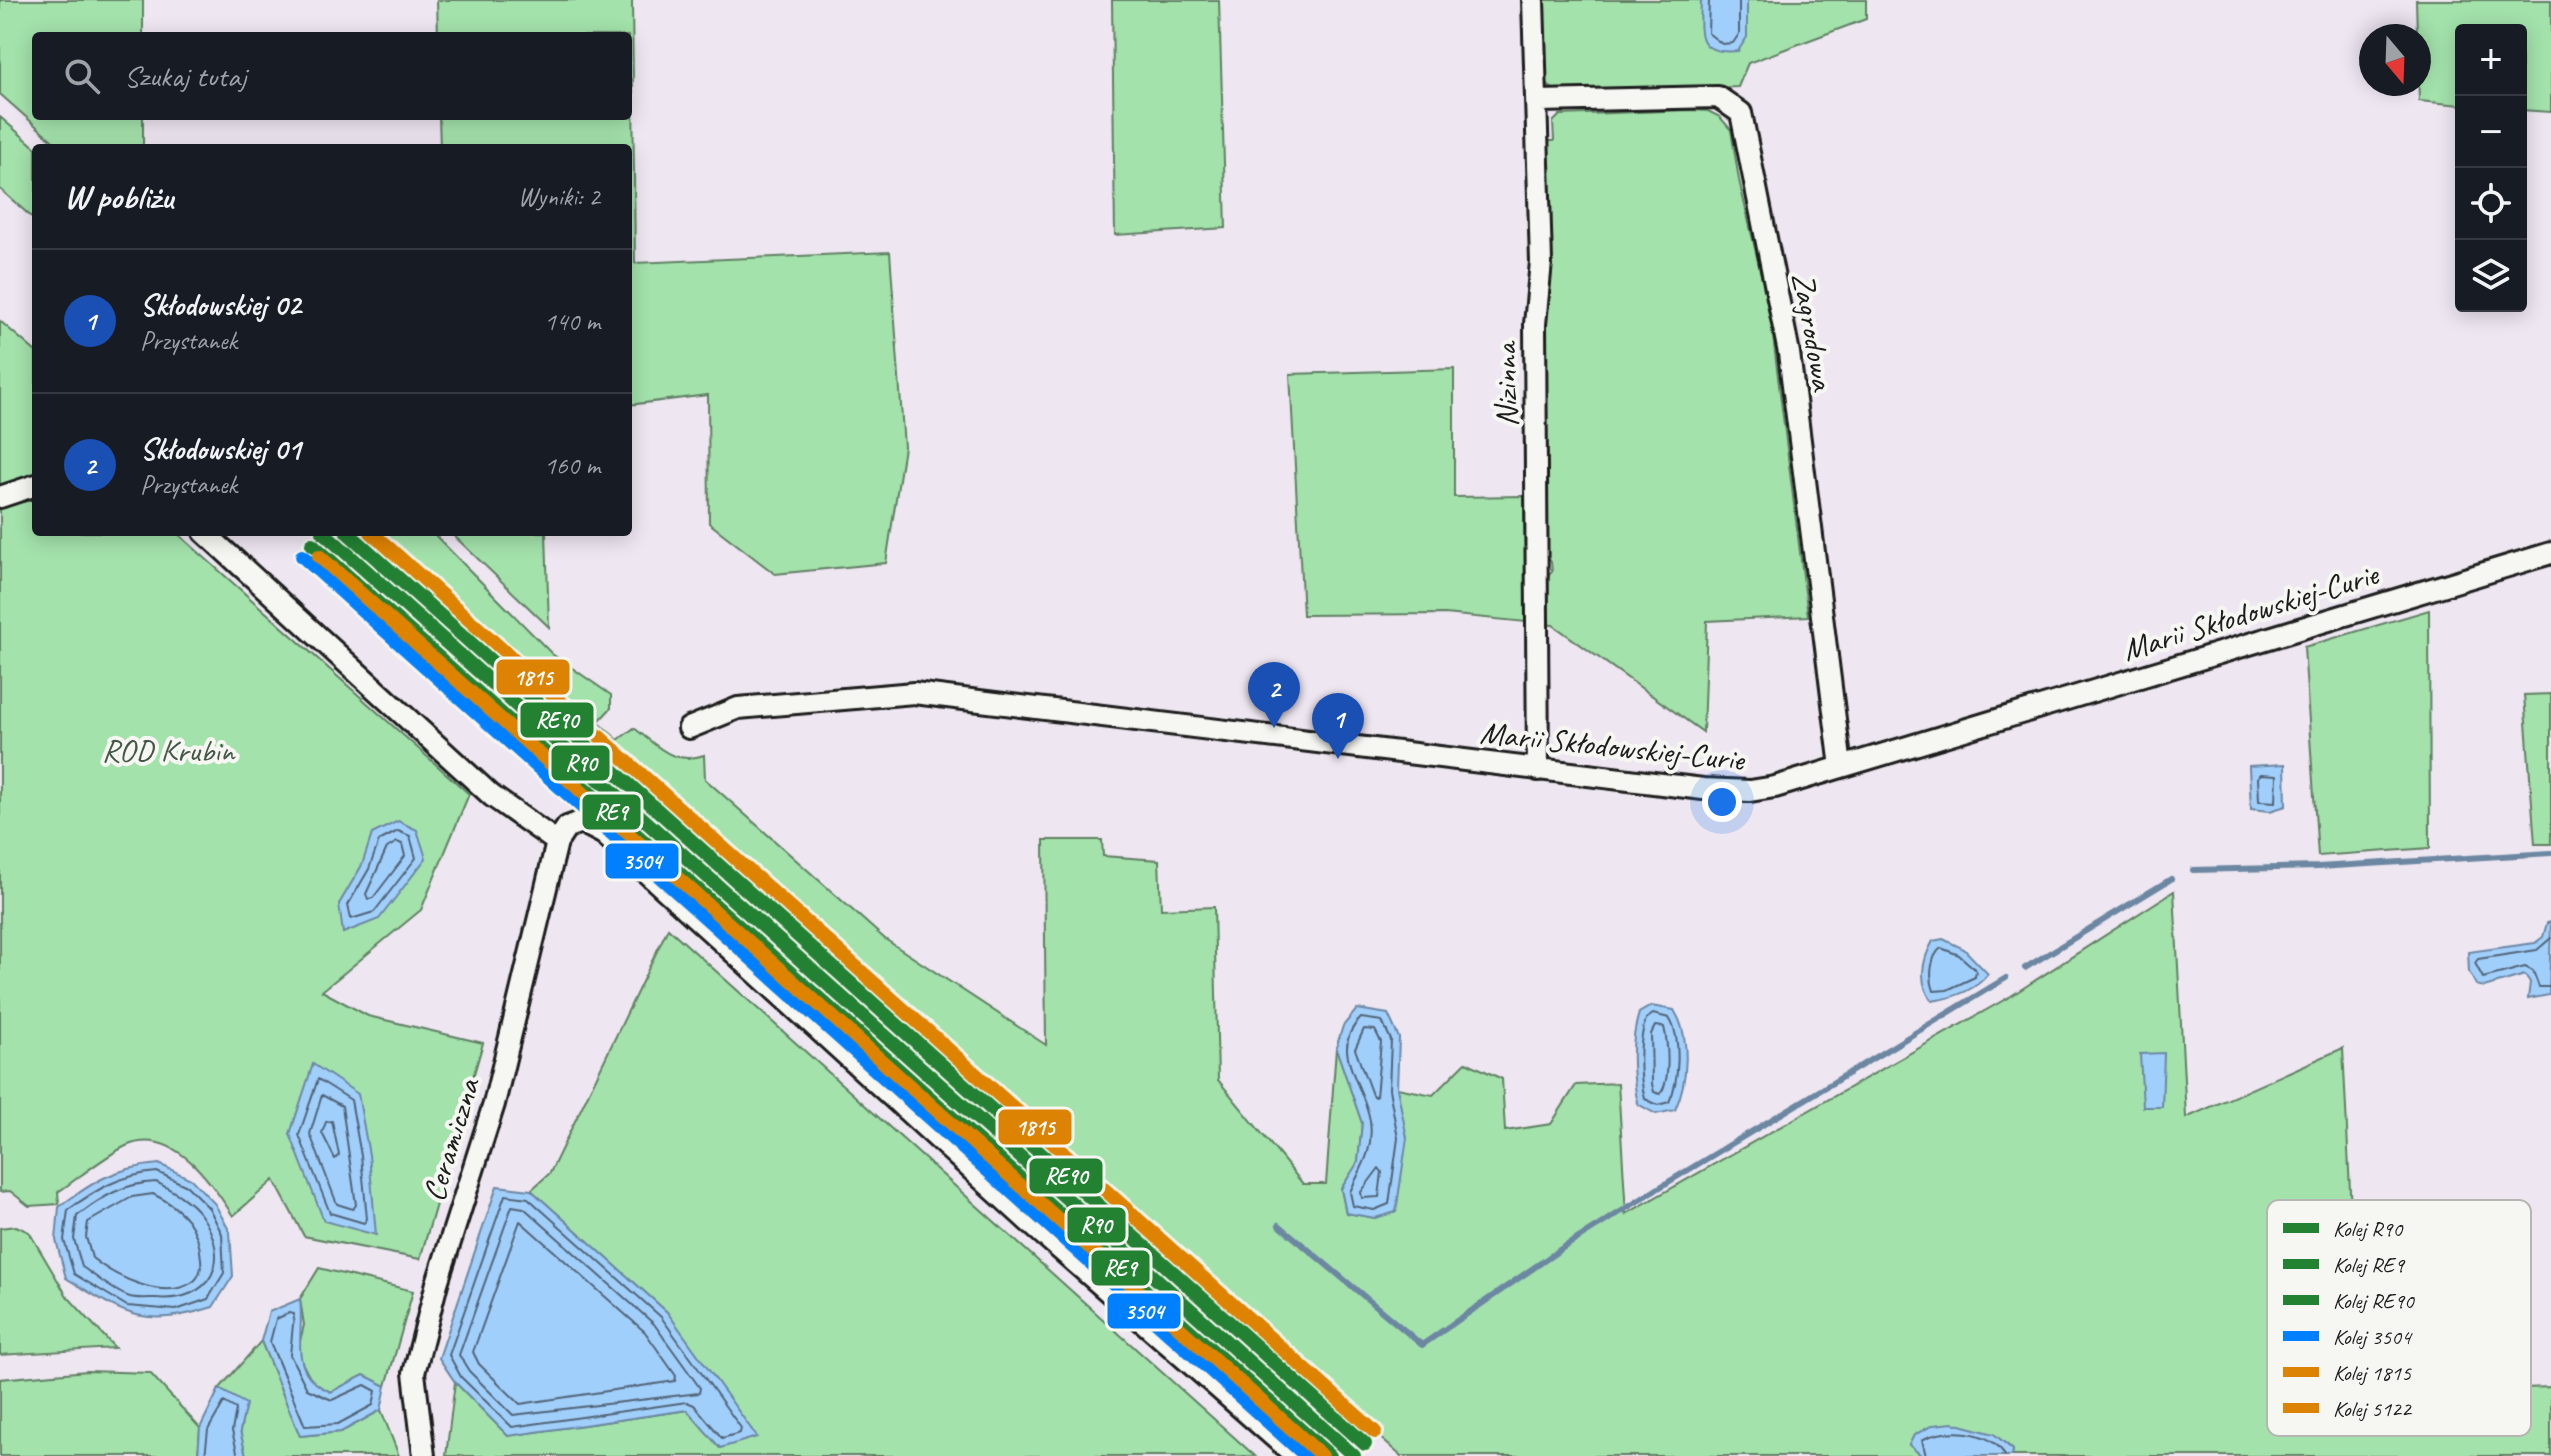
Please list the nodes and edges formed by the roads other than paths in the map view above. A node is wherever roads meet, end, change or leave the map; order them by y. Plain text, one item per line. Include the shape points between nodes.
1 (1533, 0) edge
2 (1539, 101) junction
3 (32, 486) edge
4 (0, 497) edge
5 (208, 536) edge
6 (2551, 553) edge
7 (689, 728) dead end
8 (1841, 767) junction
9 (1538, 770) junction
10 (557, 842) junction
11 (424, 1456) edge
12 (1296, 1456) edge

1 - 2 street, Nizinna
2 - 8 street, Zagrodowa via 1718,97 1741,113 1789,353
2 - 9 street, Nizinna
3 - 4 street
5 - 10 street via 482,787
6 - 8 street, Marii Skłodowskiej-Curie
7 - 9 street, Marii Skłodowskiej-Curie via 738,708 914,693
8 - 9 street, Marii Skłodowskiej-Curie via 1775,787 1739,791
10 - 11 street, Ceramiczna via 503,1072 414,1373
10 - 12 street via 576,822 598,829 1016,1210

